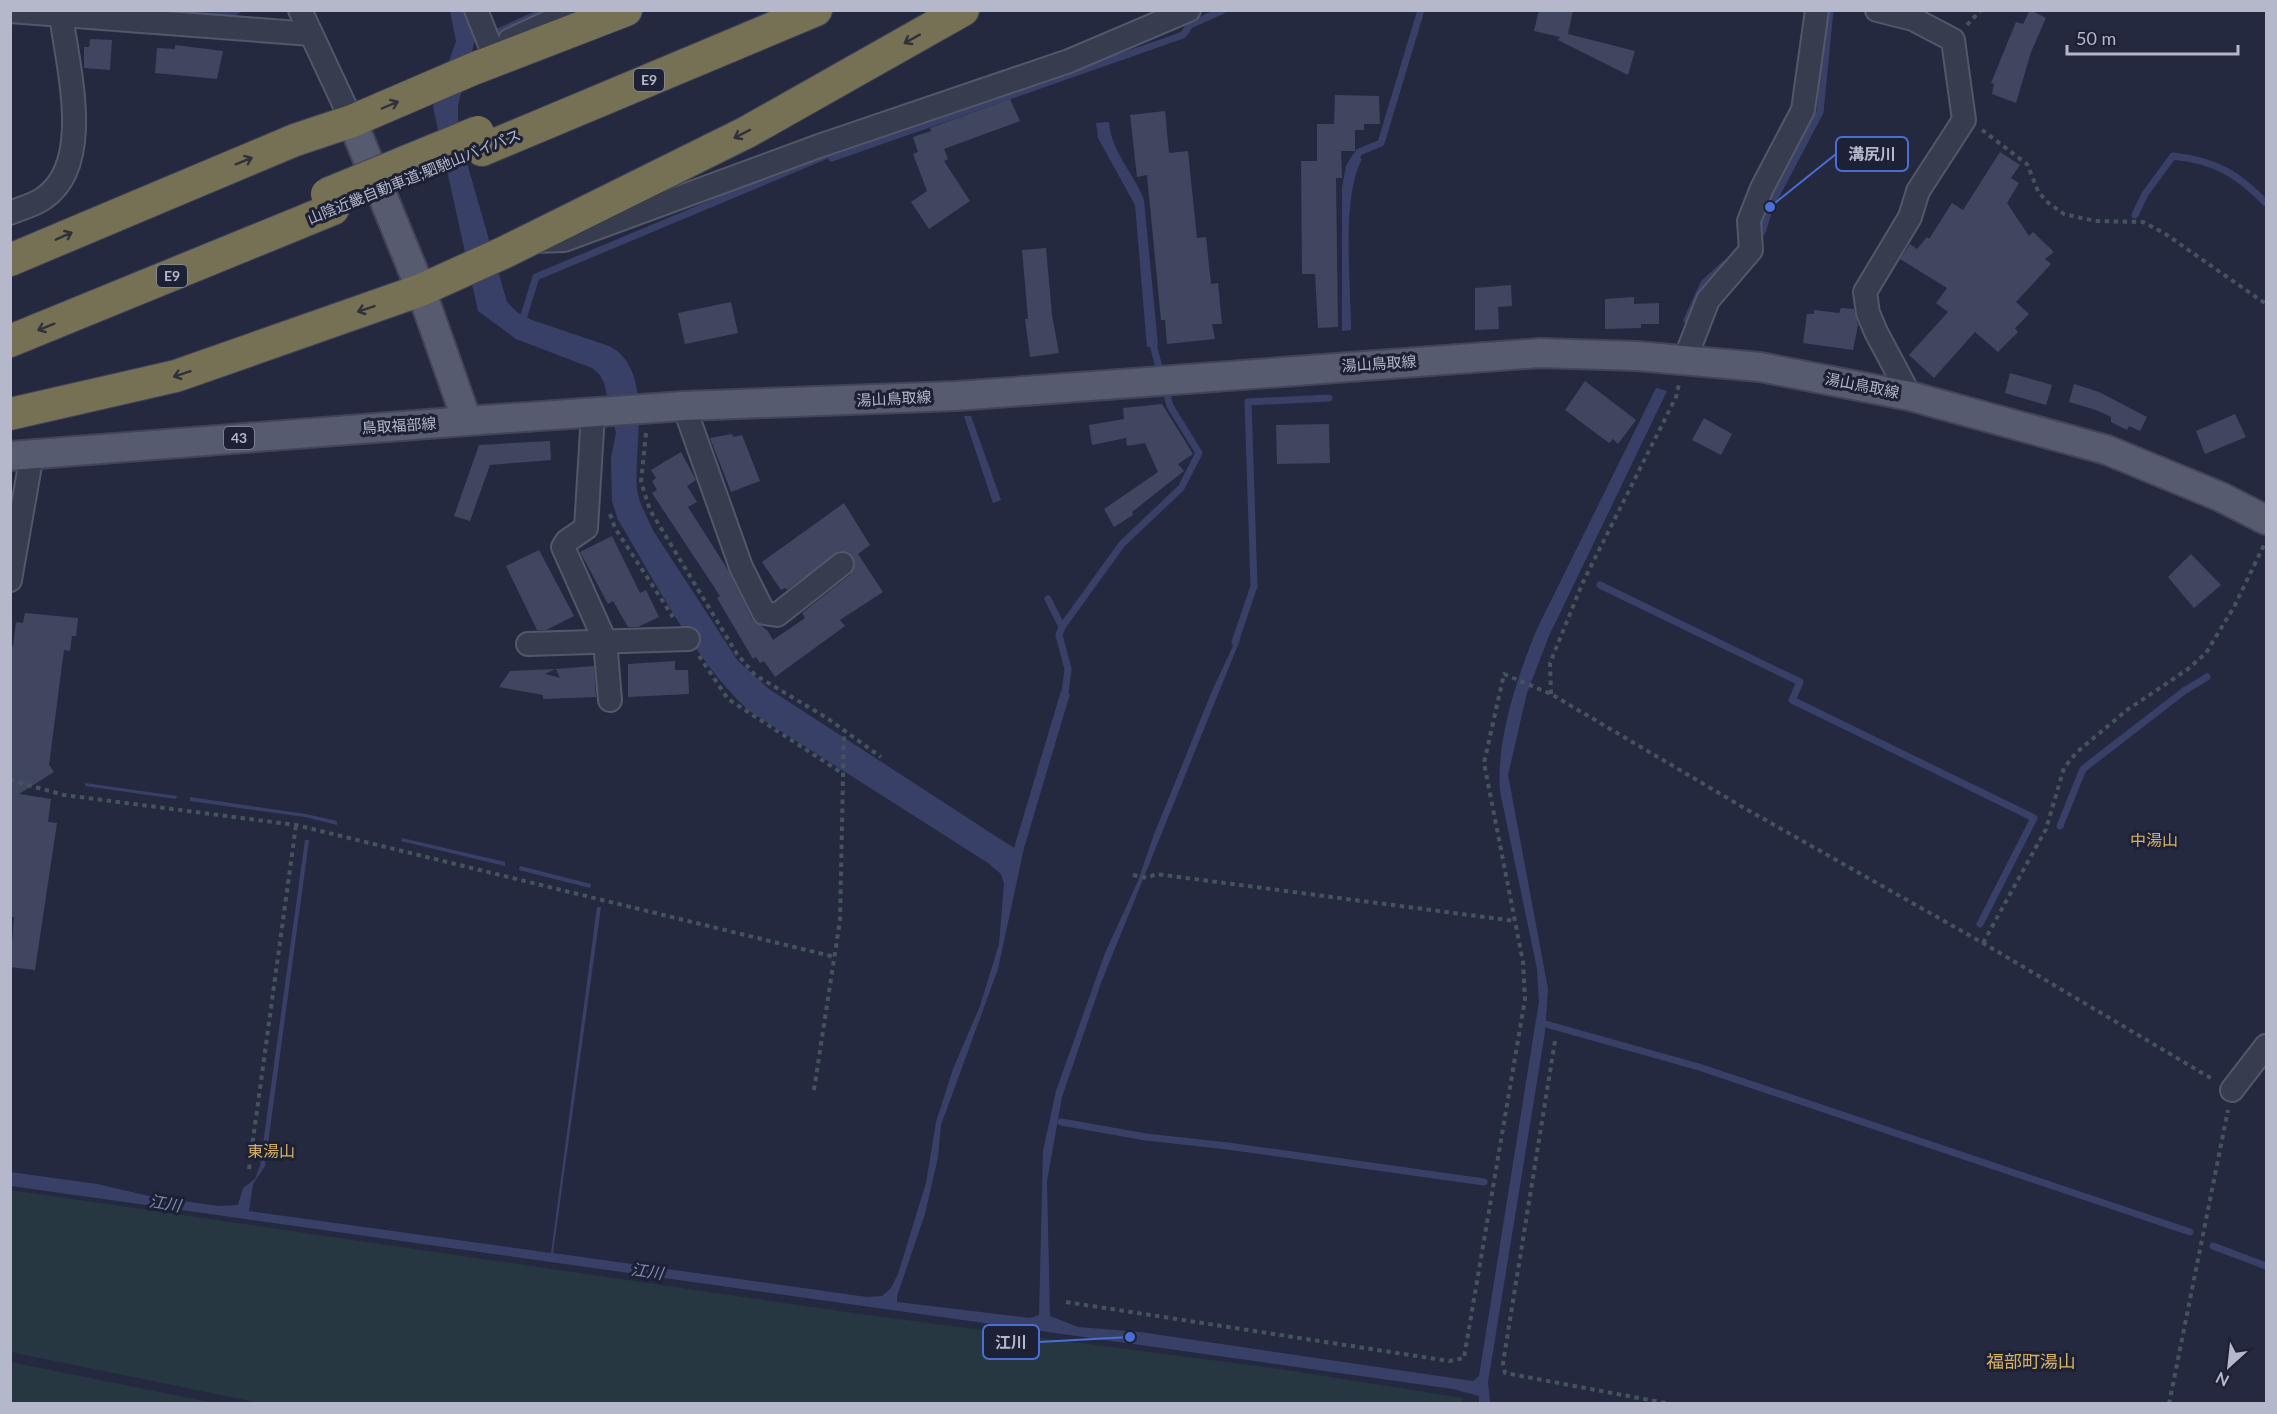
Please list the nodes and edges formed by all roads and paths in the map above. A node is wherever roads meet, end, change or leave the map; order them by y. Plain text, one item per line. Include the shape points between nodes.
1 (300, 10) edge
2 (476, 10) edge
3 (574, 10) edge
4 (626, 10) edge
5 (778, 10) edge
6 (816, 10) edge
7 (963, 10) edge
8 (1189, 10) edge
9 (1817, 10) edge
10 (1876, 10) edge
11 (10, 11) edge
12 (61, 14) junction
13 (311, 34) junction
14 (484, 65) junction
15 (1963, 110) junction
16 (352, 122) junction
17 (480, 141) junction
18 (330, 202) junction
19 (10, 213) edge
20 (516, 247) junction
21 (10, 260) edge
22 (421, 290) junction
23 (2266, 304) edge
24 (10, 318) edge
25 (10, 341) edge
26 (1685, 360) junction
27 (1910, 396) junction
28 (684, 406) junction
29 (651, 410) junction
30 (10, 414) edge
31 (593, 414) junction
32 (467, 421) junction
33 (21, 455) edge
34 (2266, 520) edge
35 (2266, 539) edge
36 (842, 564) dead end
37 (10, 580) edge
38 (688, 639) dead end
39 (604, 641) junction
40 (528, 644) dead end
41 (1551, 694) junction
42 (610, 700) dead end
43 (844, 730) junction
44 (881, 757) dead end
45 (10, 780) edge
46 (296, 825) junction
47 (1133, 875) dead end
48 (1515, 921) junction
49 (1983, 943) junction
50 (834, 957) junction
51 (1555, 1041) dead end
52 (2266, 1046) edge
53 (814, 1090) dead end
54 (2232, 1090) junction
55 (249, 1169) dead end
56 (1066, 1302) dead end
57 (1671, 1404) edge
58 (2169, 1404) edge

1 - 13 street
2 - 14 street
3 - 14 street via 510,40
4 - 14 highway
5 - 17 highway, 山陰近畿自動車道;駟馳山バイパス / E9
6 - 17 highway, 山陰近畿自動車道;駟馳山バイパス / E9
7 -> 20 highway via 747,132
8 - 20 street via 1069,61 819,146 564,240
9 - 26 street via 1803,110 1749,221 1751,250 1708,300
10 - 15 street via 1913,19 1953,40
11 - 12 street
12 - 13 street
12 - 19 street via 76,130 72,154 63,178 45,198
13 - 16 street
16 -> 14 highway
15 - 23 path via 2027,164 2038,191 2064,214 2095,221 2143,222 2164,232
15 - 27 street via 1964,120 1918,191 1910,217 1865,292 1876,332
21 -> 16 highway via 295,140
16 - 22 main road
17 - 18 highway, 山陰近畿自動車道;駟馳山バイパス / E9
18 - 24 highway, 山陰近畿自動車道;駟馳山バイパス / E9
18 -> 25 highway, 山陰近畿自動車道;駟馳山バイパス / E9
20 - 22 highway
22 -> 30 highway via 176,376
22 - 32 main road
26 - 27 main road, 湯山鳥取線 via 1760,367
26 - 28 main road, 湯山鳥取線 via 1540,353 956,396
26 - 41 path via 1676,397 1583,582 1550,663
27 - 34 main road, 湯山鳥取線 via 2107,450
28 - 29 main road, 湯山鳥取線
28 - 36 street via 741,567 764,613 777,615
29 - 31 main road, 湯山鳥取線
29 - 43 path via 640,482 650,510 676,556 737,654 755,675
31 - 32 main road, 湯山鳥取線
31 - 39 street via 586,528 563,547
32 - 33 main road, 鳥取福部線 / 43
33 - 37 street
35 - 49 path via 2234,607 2206,652 2188,669 2127,710 2064,768 2046,829
38 - 39 street
39 - 40 street
39 - 42 street
41 - 48 path via 1504,674 1484,763
41 - 49 path via 1746,810
43 - 44 path
43 - 50 path via 840,920
45 - 46 path via 63,795
46 - 50 path
46 - 55 path
47 - 48 path via 1147,878 1156,874
48 - 56 path via 1525,999 1464,1358 1449,1361
49 - 54 path
50 - 53 path
51 - 57 path via 1503,1362 1505,1373
52 - 54 street
54 - 58 path

